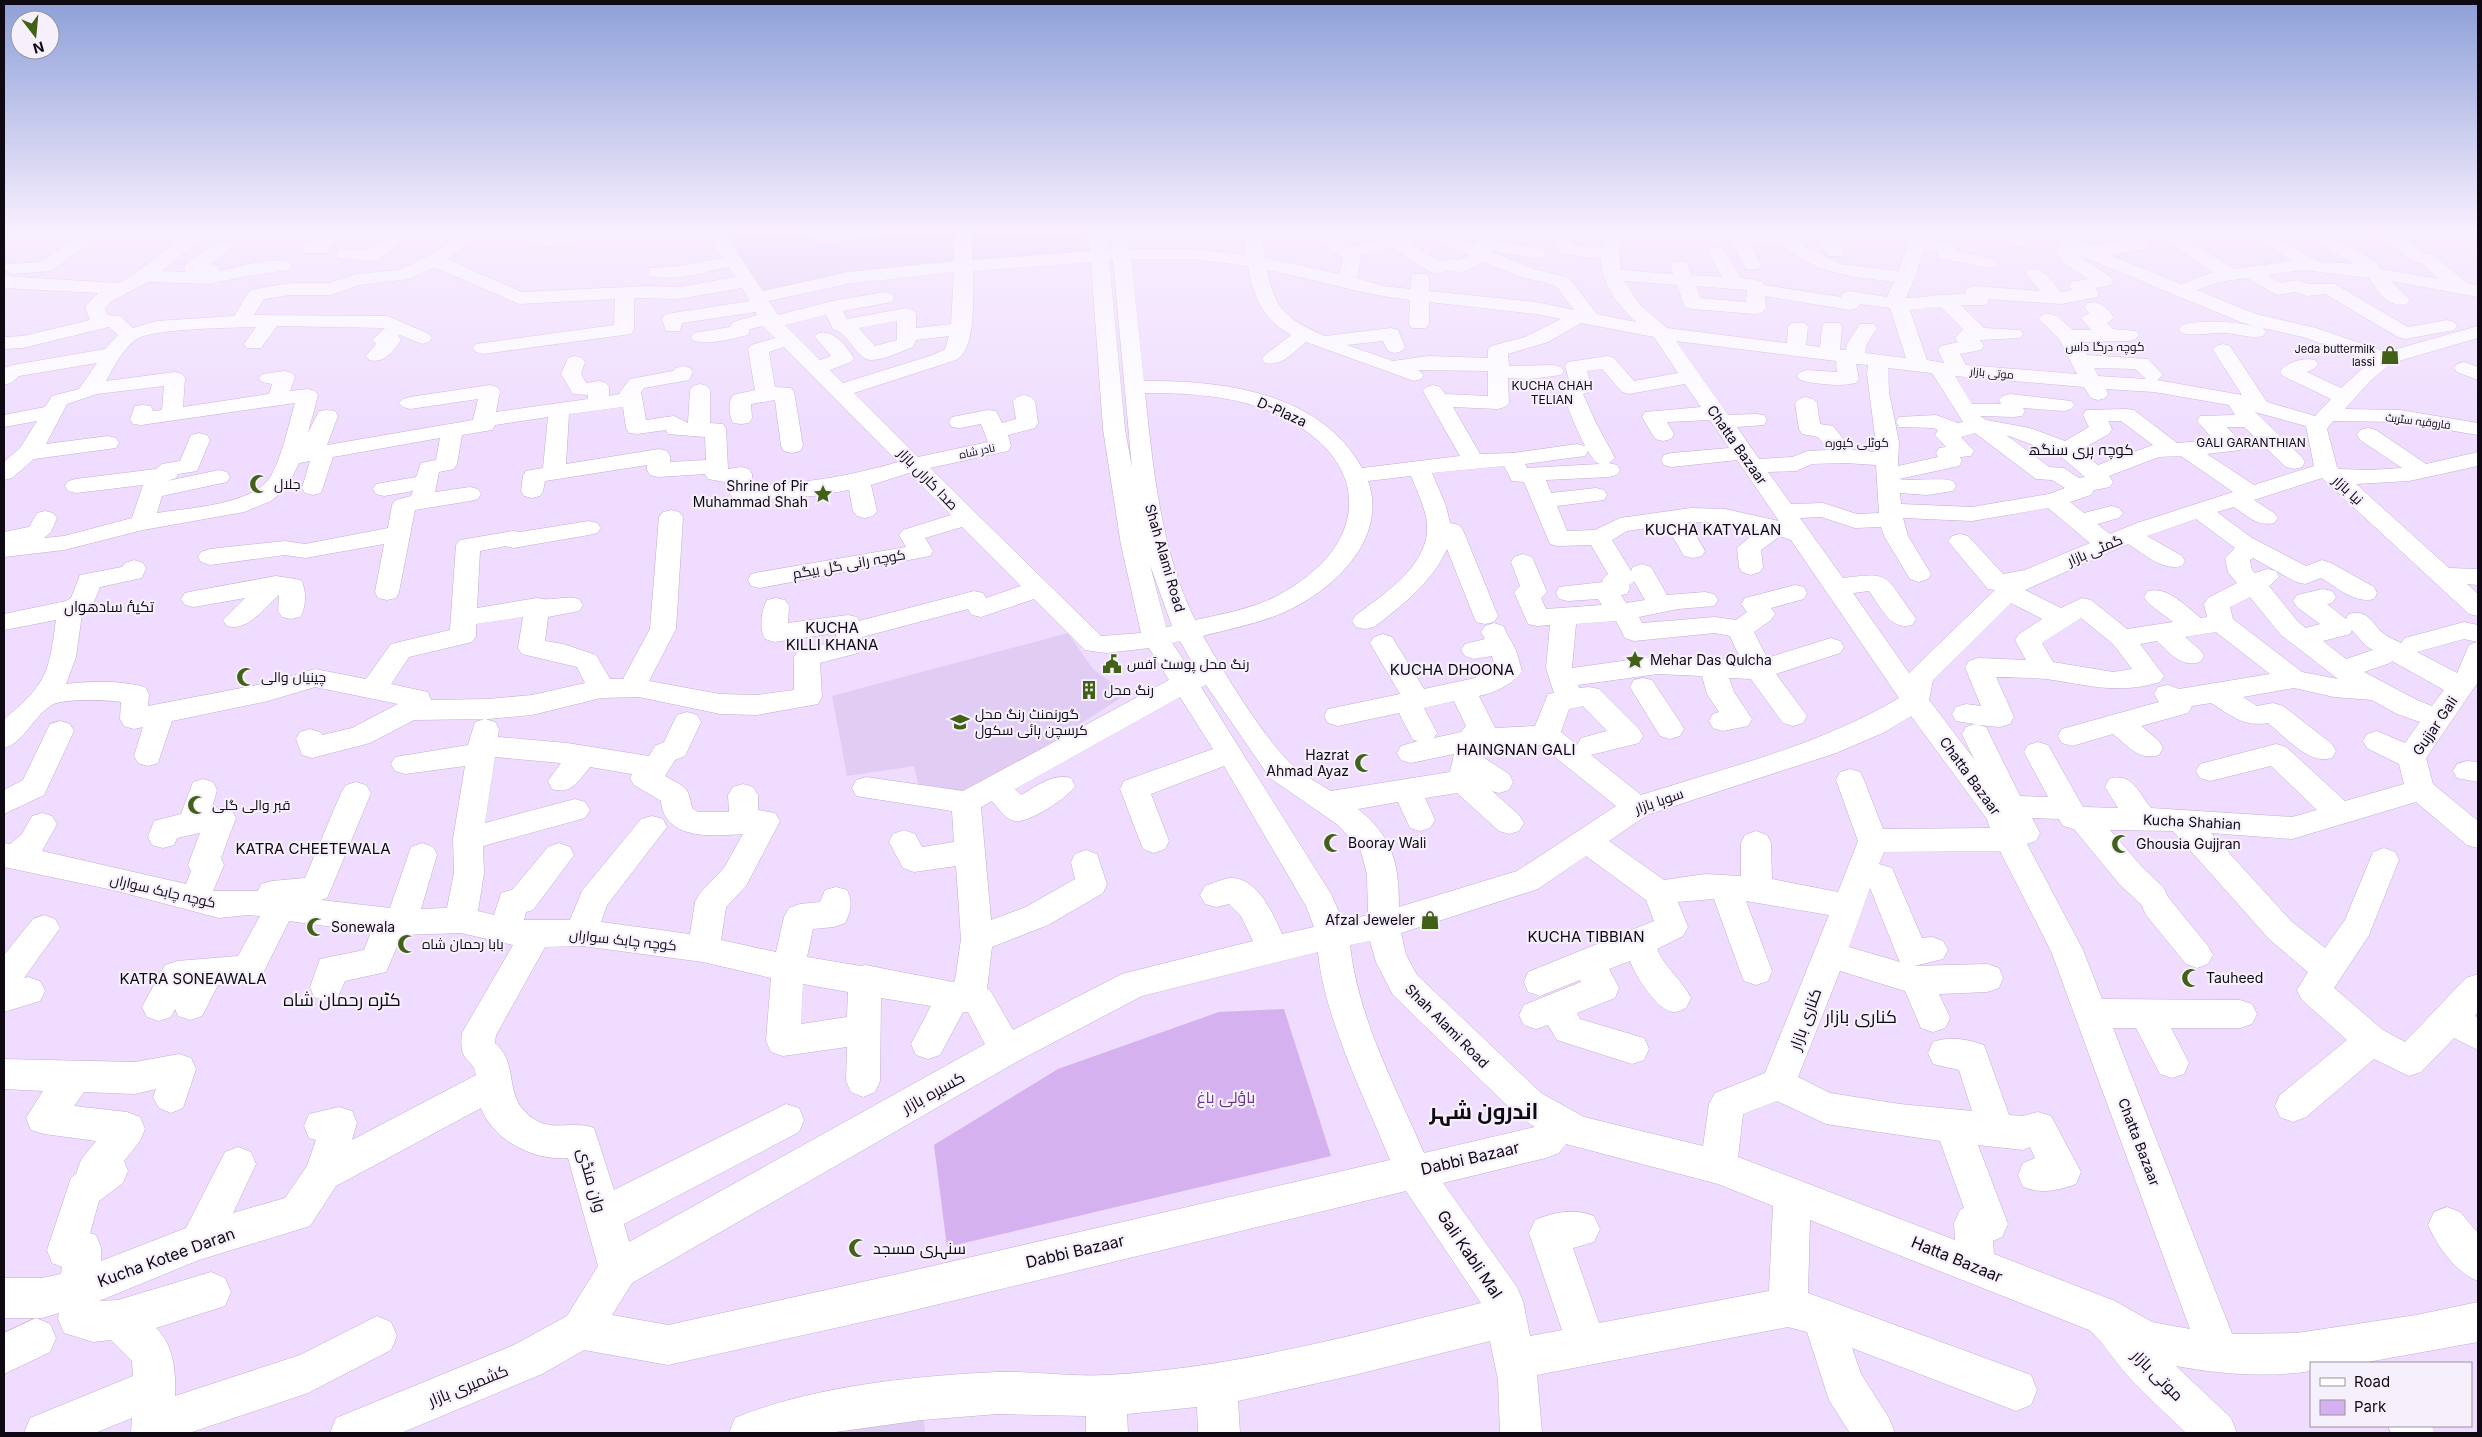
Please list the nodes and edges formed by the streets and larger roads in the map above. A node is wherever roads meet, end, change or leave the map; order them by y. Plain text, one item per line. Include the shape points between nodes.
1 (103, 298) edge
2 (255, 298) edge
3 (360, 298) edge
4 (625, 298) edge
5 (714, 298) edge
6 (757, 298) edge
7 (784, 298) edge
8 (884, 298) edge
9 (962, 298) edge
10 (1114, 298) edge
11 (1121, 298) edge
12 (1267, 298) edge
13 (1367, 298) edge
14 (1414, 298) edge
15 (1420, 298) edge
16 (1440, 298) edge
17 (1574, 298) edge
18 (1623, 298) edge
19 (1690, 298) edge
20 (1756, 298) edge
21 (1799, 298) edge
22 (1896, 298) edge
23 (1977, 298) edge
24 (2199, 298) edge
25 (2229, 298) edge
26 (2345, 298) edge
27 (2397, 298) edge
28 (720, 299) dead end
29 (2400, 300) dead end
30 (1898, 304) junction
31 (2212, 304) junction
32 (353, 305) dead end
33 (762, 305) junction
34 (832, 306) junction
35 (886, 307) junction
36 (2094, 307) dead end
37 (1936, 312) junction
38 (1584, 317) junction
39 (2049, 319) dead end
40 (242, 320) junction
41 (271, 320) junction
42 (101, 323) junction
43 (846, 324) junction
44 (1419, 324) dead end
45 (2278, 325) junction
46 (1798, 326) dead end
47 (398, 327) junction
48 (1832, 327) dead end
49 (2394, 327) junction
50 (1498, 328) dead end
51 (1867, 328) dead end
52 (2189, 329) dead end
53 (1660, 332) junction
54 (2476, 333) edge
55 (1304, 334) junction
56 (1550, 334) junction
57 (1979, 334) junction
58 (129, 335) junction
59 (907, 335) junction
60 (2107, 335) junction
61 (2129, 335) dead end
62 (2347, 335) dead end
63 (825, 336) dead end
64 (959, 336) junction
65 (2067, 336) junction
66 (422, 338) dead end
67 (701, 338) dead end
68 (2013, 339) dead end
69 (788, 340) junction
70 (1323, 341) junction
71 (4, 343) edge
72 (254, 344) dead end
73 (483, 348) dead end
74 (1784, 349) junction
75 (2222, 350) dead end
76 (1576, 353) junction
77 (112, 354) junction
78 (376, 356) dead end
79 (1394, 357) junction
80 (1272, 359) dead end
81 (2384, 359) junction
82 (1844, 360) junction
83 (1879, 361) junction
84 (2080, 361) junction
85 (575, 362) dead end
86 (1498, 362) junction
87 (2308, 364) dead end
88 (792, 366) junction
89 (626, 368) dead end
90 (1939, 368) junction
91 (1554, 370) dead end
92 (682, 372) dead end
93 (2001, 374) junction
94 (1414, 375) dead end
95 (1690, 376) junction
96 (1807, 376) dead end
97 (2153, 376) dead end
98 (269, 378) dead end
99 (4, 379) edge
100 (1134, 387) junction
101 (91, 389) junction
102 (700, 390) dead end
103 (840, 391) junction
104 (766, 395) junction
105 (2344, 397) junction
106 (628, 399) junction
107 (277, 400) junction
108 (2010, 400) junction
109 (1024, 401) dead end
110 (2104, 401) junction
111 (410, 403) dead end
112 (1806, 403) dead end
113 (598, 404) junction
114 (2170, 407) dead end
115 (559, 409) junction
116 (1964, 409) junction
117 (143, 411) dead end
118 (53, 412) junction
119 (2255, 414) junction
120 (172, 415) junction
121 (327, 416) dead end
122 (1663, 417) dead end
123 (1717, 417) junction
124 (741, 418) dead end
125 (484, 420) junction
126 (1756, 420) dead end
127 (2324, 420) junction
128 (4, 421) edge
129 (2208, 421) junction
130 (960, 422) dead end
131 (1908, 422) dead end
132 (657, 425) junction
133 (1980, 427) junction
134 (699, 429) junction
135 (2478, 429) edge
136 (452, 430) junction
137 (1955, 430) junction
138 (996, 432) junction
139 (2368, 435) dead end
140 (199, 440) dead end
141 (108, 443) dead end
142 (792, 446) dead end
143 (2066, 449) junction
144 (2180, 450) junction
145 (1577, 451) dead end
146 (319, 452) junction
147 (28, 453) junction
148 (659, 456) junction
149 (1845, 456) junction
150 (290, 458) junction
151 (1512, 459) junction
152 (1746, 459) junction
153 (2478, 459) edge
154 (1672, 460) dead end
155 (1481, 461) junction
156 (2294, 462) junction
157 (2264, 463) dead end
158 (914, 464) junction
159 (1796, 464) junction
160 (717, 466) junction
161 (839, 467) dead end
162 (1419, 468) junction
163 (2327, 468) junction
164 (2421, 471) junction
165 (4, 473) edge
166 (554, 473) junction
167 (1532, 474) junction
168 (1887, 474) junction
169 (1357, 475) junction
170 (219, 478) dead end
171 (2086, 480) junction
172 (320, 481) dead end
173 (859, 481) junction
174 (1808, 482) dead end
175 (154, 483) junction
176 (76, 486) dead end
177 (1945, 486) dead end
178 (384, 489) dead end
179 (813, 489) junction
180 (532, 491) dead end
181 (424, 492) junction
182 (470, 494) dead end
183 (1596, 495) dead end
184 (2243, 496) junction
185 (2053, 500) junction
186 (1542, 501) junction
187 (2198, 510) junction
188 (865, 511) dead end
189 (2111, 513) dead end
190 (1890, 516) junction
191 (672, 517) dead end
192 (1673, 517) junction
193 (45, 518) dead end
194 (967, 518) junction
195 (2266, 518) dead end
196 (2080, 522) junction
197 (1785, 524) junction
198 (155, 527) junction
199 (589, 528) dead end
200 (1440, 532) junction
201 (397, 534) junction
202 (1599, 537) junction
203 (2118, 540) junction
204 (1960, 541) dead end
205 (4, 543) edge
206 (2252, 548) junction
207 (2299, 548) dead end
208 (4, 550) edge
209 (305, 550) junction
210 (1693, 550) dead end
211 (248, 551) junction
212 (210, 557) dead end
213 (2173, 561) dead end
214 (1523, 562) dead end
215 (1751, 567) dead end
216 (1642, 572) dead end
217 (1919, 574) dead end
218 (2266, 574) junction
219 (2442, 576) junction
220 (2032, 577) junction
221 (2478, 577) edge
222 (131, 579) dead end
223 (760, 580) dead end
224 (275, 585) junction
225 (1834, 586) junction
226 (1037, 589) junction
227 (1606, 590) junction
228 (233, 591) junction
229 (387, 592) dead end
230 (2009, 592) junction
231 (1795, 593) dead end
232 (2365, 593) dead end
233 (2157, 597) dead end
234 (2323, 597) dead end
235 (194, 599) dead end
236 (1705, 600) dead end
237 (78, 603) junction
238 (570, 605) dead end
239 (1566, 605) junction
240 (1660, 605) junction
241 (776, 606) dead end
242 (2478, 608) edge
243 (291, 611) dead end
244 (536, 611) junction
245 (1621, 612) junction
246 (464, 618) junction
247 (1903, 618) dead end
248 (2060, 618) junction
249 (236, 620) dead end
250 (2358, 620) dead end
251 (1366, 621) dead end
252 (4, 622) edge
253 (2217, 627) junction
254 (1740, 629) junction
255 (1188, 630) junction
256 (849, 632) junction
257 (2162, 632) junction
258 (1494, 633) junction
259 (2478, 634) edge
260 (2274, 636) dead end
261 (1155, 637) junction
262 (2122, 638) junction
263 (2303, 638) junction
264 (1382, 643) dead end
265 (2414, 644) dead end
266 (1831, 647) dead end
267 (1474, 650) dead end
268 (2191, 656) dead end
269 (2381, 657) dead end
270 (1712, 667) junction
271 (2343, 669) junction
272 (1759, 670) junction
273 (2044, 670) junction
274 (1211, 672) junction
275 (2472, 674) edge
276 (2152, 676) junction
277 (2294, 678) junction
278 (1185, 683) junction
279 (632, 688) junction
280 (601, 689) junction
281 (1566, 689) junction
282 (373, 690) junction
283 (1463, 690) junction
284 (2214, 692) junction
285 (2377, 692) junction
286 (2173, 700) junction
287 (1412, 701) junction
288 (38, 702) junction
289 (1915, 702) junction
290 (488, 709) junction
291 (410, 710) junction
292 (161, 712) junction
293 (1338, 716) dead end
294 (1610, 716) junction
295 (1794, 716) dead end
296 (2439, 718) junction
297 (1723, 721) dead end
298 (687, 722) dead end
299 (2118, 723) junction
300 (5, 727) edge
301 (1670, 729) dead end
302 (60, 731) dead end
303 (1546, 735) junction
304 (2072, 736) dead end
305 (2377, 741) dead end
306 (1591, 745) dead end
307 (2149, 748) dead end
308 (481, 749) junction
309 (316, 751) dead end
310 (2322, 751) dead end
311 (2038, 752) dead end
312 (1230, 753) junction
313 (148, 756) dead end
314 (584, 756) junction
315 (655, 757) junction
316 (2412, 758) junction
317 (1467, 761) junction
318 (405, 764) dead end
319 (2210, 771) dead end
320 (1850, 780) dead end
321 (562, 781) dead end
322 (1499, 782) dead end
323 (995, 786) junction
324 (1061, 786) dead end
325 (2119, 787) dead end
326 (866, 788) dead end
327 (203, 790) dead end
328 (1406, 790) junction
329 (2421, 790) junction
330 (356, 793) dead end
331 (4, 802) edge
332 (966, 802) junction
333 (1327, 803) junction
334 (1637, 807) junction
335 (575, 810) dead end
336 (2076, 813) junction
337 (2340, 814) junction
338 (1420, 820) dead end
339 (2142, 820) junction
340 (2181, 820) junction
341 (194, 822) junction
342 (1509, 823) dead end
343 (2010, 823) junction
344 (42, 824) dead end
345 (652, 827) dead end
346 (163, 837) dead end
347 (2478, 837) edge
348 (468, 838) junction
349 (1586, 840) junction
350 (1873, 840) junction
351 (1154, 841) dead end
352 (904, 842) dead end
353 (1756, 843) dead end
354 (969, 852) junction
355 (422, 855) dead end
356 (558, 855) dead end
357 (9, 857) edge
358 (2384, 860) dead end
359 (1086, 862) dead end
360 (1861, 872) junction
361 (1726, 888) junction
362 (1757, 889) junction
363 (1659, 893) junction
364 (1216, 895) dead end
365 (195, 898) junction
366 (836, 899) dead end
367 (248, 902) junction
368 (282, 906) junction
369 (1847, 906) junction
370 (460, 920) junction
371 (395, 921) junction
372 (1384, 925) junction
373 (44, 928) dead end
374 (521, 932) junction
375 (582, 933) junction
376 (1333, 935) junction
377 (977, 940) junction
378 (1639, 943) junction
379 (703, 949) junction
380 (1273, 949) junction
381 (1932, 950) dead end
382 (1828, 954) junction
383 (2197, 955) dead end
384 (788, 968) junction
385 (2328, 970) junction
386 (1756, 971) dead end
387 (1987, 978) dead end
388 (865, 979) junction
389 (1917, 981) junction
390 (326, 986) dead end
391 (2478, 988) edge
392 (12, 989) edge
393 (962, 997) junction
394 (1674, 998) dead end
395 (175, 1007) dead end
396 (2090, 1013) junction
397 (2146, 1013) junction
398 (2240, 1014) dead end
399 (1933, 1018) dead end
400 (2465, 1027) edge
401 (864, 1030) junction
402 (2371, 1041) junction
403 (928, 1044) dead end
404 (1632, 1049) dead end
405 (1006, 1050) junction
406 (1945, 1053) dead end
407 (2172, 1063) dead end
408 (4, 1074) edge
409 (74, 1076) junction
410 (863, 1081) dead end
411 (495, 1083) junction
412 (1778, 1084) junction
413 (171, 1097) dead end
414 (2294, 1106) dead end
415 (786, 1120) dead end
416 (1561, 1124) junction
417 (322, 1126) dead end
418 (1953, 1126) junction
419 (1996, 1130) junction
420 (238, 1164) dead end
421 (1718, 1168) junction
422 (1413, 1171) junction
423 (323, 1174) junction
424 (2036, 1174) dead end
425 (1792, 1195) junction
426 (602, 1216) junction
427 (2447, 1225) dead end
428 (1582, 1229) dead end
429 (200, 1241) junction
430 (2478, 1262) edge
431 (1975, 1268) junction
432 (618, 1269) junction
433 (82, 1288) junction
434 (211, 1292) dead end
435 (5, 1304) edge
436 (1805, 1312) junction
437 (2101, 1315) junction
438 (1506, 1318) junction
439 (118, 1320) junction
440 (2478, 1322) edge
441 (582, 1330) junction
442 (377, 1336) dead end
443 (1587, 1345) junction
444 (2364, 1353) edge
445 (2220, 1354) junction
446 (1515, 1359) junction
447 (1216, 1385) junction
448 (2016, 1390) dead end
449 (153, 1414) edge
450 (1107, 1414) edge
451 (357, 1432) edge
452 (45, 1433) edge
453 (750, 1433) edge
454 (1219, 1433) edge
455 (1521, 1433) edge
456 (1874, 1433) edge
457 (2216, 1433) edge

1 - 42 street via 95,307
2 - 40 street
3 - 32 street
4 - 73 street via 624,330
5 - 33 street
6 - 33 street, صدا کاراں بازار
7 - 33 street, موتی بازار
8 - 35 street
9 - 64 street
10 - 261 street, Shah Alami Road via 1114,429 1133,545
11 - 100 street, Shah Alami Road
12 - 55 street via 1270,307 1282,321
13 - 14 street, موتی بازار via 1381,310
15 - 44 street
16 - 38 street, موتی بازار via 1536,308
17 - 38 street
18 - 53 street via 1631,309
19 - 20 street via 1692,306 1756,308
21 - 30 street
22 - 30 street
23 - 37 street via 1979,301
24 - 31 street
25 - 31 street
26 - 49 street
27 - 29 street
28 - 33 street via 682,304 678,322
30 - 37 street
30 - 90 street
31 - 45 street via 2250,319
33 - 34 street
33 - 67 street via 740,326 741,331 727,339
33 - 69 street, صدا کاراں بازار
34 - 35 street
34 - 43 street via 840,325
35 - 43 street
35 - 59 street via 906,314
36 - 60 street via 2104,318 2091,318
37 - 57 street
38 - 53 street, موتی بازار
38 - 56 street
39 - 65 street
40 - 41 street
40 - 58 street via 156,327
41 - 47 street via 388,322
41 - 72 street
42 - 58 street via 113,320
42 - 71 street via 23,342
43 - 59 street via 871,354 906,343
45 - 52 street via 2269,332 2226,327
45 - 81 street via 2309,332
46 - 74 street
47 - 66 street
47 - 78 street via 382,340 390,340
48 - 82 street
49 - 54 street via 2405,333 2455,324
49 - 62 street
50 - 86 street
51 - 82 street
53 - 74 street, موتی بازار
53 - 95 street, Chatta Bazaar
54 - 81 street
55 - 70 street
55 - 80 street
56 - 76 street
56 - 86 street
57 - 68 street
57 - 90 street via 1969,334 1971,338 1965,338 1974,346 1948,350
58 - 77 street
59 - 64 street
60 - 61 street
60 - 65 street
63 - 88 street via 844,358
64 - 103 street via 953,352 940,359 866,374
65 - 84 street
69 - 88 street, صدا کاراں بازار
69 - 88 street via 758,349
70 - 79 street
70 - 79 street via 1391,334
74 - 82 street, موتی بازار
75 - 119 street
76 - 95 street via 1608,362 1629,388
76 - 167 street via 1574,366 1582,388 1571,389 1606,464
77 - 99 street via 13,371
77 - 101 street
79 - 86 street via 1428,362
79 - 94 street
81 - 105 street
82 - 83 street, موتی بازار
82 - 96 street via 1849,379
83 - 90 street, موتی بازار
83 - 168 street via 1879,392 1888,442
84 - 97 street via 2125,359 2140,363
84 - 110 street
85 - 113 street via 571,374 580,390 598,387
86 - 91 street via 1526,381
86 - 155 street via 1498,403 1436,396
87 - 105 street via 2290,372
88 - 103 street, صدا کاراں بازار
88 - 104 street
89 - 106 street
90 - 93 street, موتی بازار
90 - 116 street
92 - 106 street via 682,376 636,383
93 - 108 street
93 - 110 street, موتی بازار
95 - 123 street, Chatta Bazaar
98 - 107 street via 285,377
100 - 169 street, D-Plaza via 1182,386 1220,391 1272,405 1310,423 1338,447
100 - 255 street, Shah Alami Road via 1136,425 1150,519
101 - 118 street via 60,400
101 - 120 street via 175,378
102 - 134 street
103 - 158 street, صدا کاراں بازار
104 - 124 street via 740,399
104 - 142 street via 784,392
105 - 127 street
106 - 113 street
106 - 132 street via 637,428
107 - 120 street
107 - 150 street via 308,395
108 - 110 street via 2061,408
108 - 116 street via 2014,411
109 - 138 street, نادر شاہ via 1027,423
110 - 119 street, موتی بازار via 2154,386 2237,400
110 - 143 street via 2101,429
110 - 144 street
111 - 125 street via 454,388 490,391
112 - 149 street via 1810,429 1830,424
113 - 115 street
114 - 129 street
115 - 125 street
115 - 166 street
116 - 133 street
117 - 120 street via 141,419
118 - 128 street
118 - 147 street
119 - 127 street
119 - 129 street
119 - 156 street
121 - 146 street via 317,437
122 - 123 street
123 - 126 street
123 - 152 street, Chatta Bazaar
125 - 136 street via 484,425
127 - 135 street, فاروقیہ سٹریٹ via 2400,416
127 - 163 street, نیا بازار via 2316,427
129 - 144 street via 2232,445
130 - 138 street via 988,416
131 - 137 street via 1936,421
132 - 134 street via 674,422 676,429
132 - 148 street
133 - 137 street
133 - 143 street via 2035,435
133 - 171 street via 2034,476 2056,472
134 - 160 street via 699,432 715,429
136 - 146 street via 377,433 376,443
136 - 181 street via 446,464 429,468
137 - 168 street via 1946,435 1955,452 1951,461
138 - 158 street, نادر شاہ via 1000,446
139 - 164 street
140 - 175 street via 189,466 170,469
141 - 147 street
143 - 171 street
144 - 171 street via 2156,452
144 - 184 street
145 - 151 street
146 - 150 street
146 - 172 street
147 - 165 street
148 - 160 street via 658,470
148 - 166 street
149 - 159 street via 1808,458
149 - 168 street
150 - 198 street via 280,481 263,496 236,507
151 - 155 street
151 - 167 street via 1520,476
152 - 154 street
152 - 159 street
152 - 197 street, Chatta Bazaar
153 - 164 street, گمٹی بازار via 2449,462
155 - 162 street
156 - 157 street
156 - 163 street
158 - 173 street
158 - 194 street, صدا کاراں بازار
159 - 174 street
160 - 179 street via 716,474 741,474 741,494
161 - 179 street via 812,471
162 - 169 street
162 - 200 street
163 - 164 street, گمٹی بازار via 2364,479
163 - 184 street, گمٹی بازار
163 - 219 street, نیا بازار
166 - 180 street via 534,476
167 - 186 street
168 - 177 street via 1927,488
168 - 190 street
169 - 255 street, D-Plaza via 1362,506 1354,539 1330,570 1294,597 1244,618
170 - 175 street
171 - 185 street via 2083,490
173 - 179 street
173 - 188 street
175 - 176 street
175 - 198 street
178 - 181 street
181 - 182 street
181 - 201 street via 404,505
183 - 186 street
184 - 187 street, گمٹی بازار
184 - 195 street
185 - 190 street via 1979,521
185 - 196 street
186 - 202 street via 1558,539
187 - 203 street, گمٹی بازار
187 - 206 street
189 - 196 street
190 - 197 street via 1855,521 1823,510
190 - 217 street via 1896,536
191 - 279 street via 663,629
192 - 197 street via 1716,515 1731,510
192 - 202 street via 1620,524 1612,532
192 - 210 street
193 - 205 street via 39,532 6,539
194 - 223 street, کوچہ رانی گل بیگم via 911,535 921,551
194 - 226 street, صدا کاراں بازار
196 - 203 street
197 - 215 street via 1749,548
197 - 225 street, Chatta Bazaar
198 - 208 street
199 - 246 street via 468,545
200 - 251 street via 1423,569
200 - 258 street via 1450,530
201 - 209 street
201 - 229 street
202 - 227 street via 1623,579 1614,580 1618,588
203 - 213 street
203 - 220 street, گمٹی بازار
204 - 220 street via 1997,583
206 - 218 street
206 - 218 street via 2237,558 2240,572
207 - 218 street
209 - 211 street
209 - 224 street
211 - 212 street
211 - 228 street
214 - 239 street via 1535,592 1526,592 1537,618
216 - 240 street
218 - 232 street via 2305,576 2322,568
218 - 253 street via 2217,604
218 - 263 street via 2264,596 2289,628
219 - 221 street
219 - 242 street, نیا بازار
220 - 230 street, گمٹی بازار via 2019,582
222 - 237 street
224 - 228 street
224 - 243 street via 292,586
224 - 249 street
225 - 247 street via 1876,582
225 - 289 street, Chatta Bazaar
226 - 256 street via 981,609 974,599
226 - 261 street, صدا کاراں بازار via 1094,644 1118,644
227 - 239 street
227 - 245 street
228 - 235 street
230 - 248 street
230 - 289 street, گمٹی بازار via 1920,677
231 - 254 street via 1754,604 1762,614
233 - 253 street
234 - 263 street via 2306,601 2341,628
236 - 240 street
237 - 252 street
237 - 288 street via 69,613 62,664
238 - 244 street
239 - 245 street
239 - 281 street via 1559,668
240 - 245 street
241 - 256 street via 774,632 848,622
244 - 246 street via 537,606
244 - 280 street via 531,648 587,661
245 - 254 street via 1634,632 1715,625
246 - 282 street via 463,636 400,650
248 - 262 street via 2082,606
248 - 273 street via 2028,640
250 - 275 street via 2375,640
253 - 257 street
253 - 260 street
253 - 277 street
254 - 272 street
255 - 261 street, صدا کاراں بازار
255 - 274 street, Shah Alami Road
256 - 279 street via 849,647 806,657 808,697 757,705 720,704
257 - 262 street
257 - 268 street
258 - 267 street via 1497,646
258 - 283 street via 1509,671 1482,686
259 - 265 street via 2464,630
261 - 278 street, Shah Alami Road
262 - 276 street
263 - 271 street
264 - 287 street
266 - 272 street
269 - 271 street
270 - 272 street
270 - 281 street via 1658,664 1625,668
270 - 297 street via 1720,694 1738,719
271 - 285 street
272 - 295 street
273 - 276 street via 2113,681
273 - 343 street via 1978,668 2000,717 1971,724
274 - 278 street
274 - 333 street, Shah Alami Road via 1271,760 1303,789
275 - 296 street, Gujjar Gali
276 - 286 street
277 - 284 street
277 - 285 street via 2334,688
278 - 312 street, Shah Alami Road
278 - 323 street
279 - 280 street
280 - 290 street via 532,705
281 - 294 street via 1589,696
281 - 303 street via 1558,701
282 - 291 street via 418,699
282 - 292 street via 315,678 268,692
283 - 287 street
283 - 317 street via 1481,728
284 - 286 street
284 - 310 street via 2253,716 2273,713
285 - 296 street
286 - 299 street via 2178,706
287 - 293 street
287 - 317 street via 1417,743
288 - 292 street via 99,690 136,694 134,719
288 - 300 street
289 - 334 street, سوہا بازار via 1826,746
289 - 343 street, Chatta Bazaar
290 - 291 street
290 - 308 street
291 - 309 street via 360,736
292 - 313 street
294 - 301 street via 1649,697
294 - 306 street via 1629,736
296 - 316 street, Gujjar Gali
298 - 315 street via 675,749
299 - 304 street
299 - 307 street
302 - 331 street via 34,787
303 - 317 street
303 - 334 street
305 - 316 street
308 - 314 street
308 - 318 street
308 - 348 street
311 - 336 street
312 - 351 street via 1131,778
312 - 376 street, Shah Alami Road via 1320,903
314 - 315 street
314 - 321 street
315 - 379 street via 644,778 676,796 676,808 684,819 698,824 743,809 765,821 740,870 711,902
316 - 329 street, Gujjar Gali
317 - 322 street
317 - 328 street
317 - 342 street
319 - 337 street via 2276,754
320 - 350 street
323 - 324 street via 1018,811
323 - 332 street
325 - 339 street
326 - 332 street
327 - 341 street
328 - 333 street
328 - 338 street
329 - 337 street, Kucha Shahian
329 - 347 street
330 - 367 street via 316,889 251,894
332 - 354 street
333 - 372 street, Shah Alami Road via 1362,829 1376,848 1383,871
334 - 349 street, سوہا بازار
335 - 348 street
336 - 339 street, Kucha Shahian
336 - 343 street, Kucha Shahian
336 - 383 street via 2152,896
337 - 340 street, Kucha Shahian via 2292,828
339 - 340 street, Kucha Shahian
340 - 385 street via 2280,930
341 - 346 street via 165,829
341 - 365 street via 221,818 203,865 209,865
343 - 350 street, Kucha Shahian
343 - 396 street, Chatta Bazaar via 2067,950
344 - 357 street via 33,842
345 - 375 street via 593,900
348 - 370 street via 469,873
349 - 363 street
349 - 372 street, سوہا بازار via 1528,880
350 - 360 street, کناری بازار
352 - 354 street via 914,860
353 - 362 street
354 - 377 street
355 - 371 street via 409,902
356 - 374 street, وان منڈی via 522,901 512,902
357 - 365 street, کوچہ چابک سواراں
358 - 385 street via 2358,926
359 - 377 street via 1092,884 1036,916
360 - 369 street, کناری بازار
360 - 381 street via 1881,877 1912,952
361 - 362 street
361 - 363 street via 1677,888
361 - 386 street
362 - 369 street
363 - 378 street via 1672,928
364 - 380 street via 1231,890 1245,897 1256,911
365 - 367 street, کوچہ چابک سواراں via 219,905
366 - 384 street via 834,914 800,917
367 - 368 street, کوچہ چابک سواراں
368 - 371 street, کوچہ چابک سواراں
368 - 395 street via 248,969 208,972
369 - 382 street, کناری بازار
370 - 371 street, کوچہ چابک سواراں
370 - 374 street, کوچہ چابک سواراں
371 - 390 street via 375,962 332,969
372 - 376 street, سوہا بازار
372 - 416 street, Shah Alami Road via 1391,960 1406,985 1523,1099
373 - 392 street
374 - 375 street, کوچہ چابک سواراں
374 - 411 street, وان منڈی via 479,1033 478,1048 491,1061
375 - 379 street, کوچہ چابک سواراں
376 - 380 street, کسیرہ بازار
376 - 422 street, Shah Alami Road via 1337,978 1352,1024
377 - 393 street
378 - 394 street via 1649,969
378 - 404 street via 1587,963 1603,988 1543,1001 1569,1030
379 - 384 street, کوچہ چابک سواراں
380 - 405 street, کسیرہ بازار via 1134,984
382 - 389 street
382 - 412 street, کناری بازار via 1799,1038
384 - 388 street, کوچہ چابک سواراں
384 - 401 street via 783,1041
385 - 402 street via 2314,990
387 - 389 street
388 - 393 street, کوچہ چابک سواراں
388 - 401 street
389 - 399 street
391 - 400 street
393 - 403 street
393 - 405 street via 978,1000
396 - 397 street
396 - 445 street, Chatta Bazaar
397 - 398 street
397 - 407 street
400 - 402 street via 2409,1061
401 - 410 street
402 - 414 street
405 - 432 street, کسیرہ بازار
406 - 419 street via 1972,1056
408 - 409 street
409 - 413 street via 135,1078 179,1069
409 - 433 street via 44,1118 127,1129 94,1172 110,1171 84,1190 66,1250 82,1248
411 - 423 street, Kucha Kotee Daran
411 - 426 street, وان منڈی via 499,1109 521,1131 550,1143 581,1140
412 - 418 street via 1826,1108
412 - 421 street via 1727,1104
415 - 426 street
416 - 421 street, Hatta Bazaar via 1593,1138
416 - 422 street, Dabbi Bazaar via 1546,1141
417 - 423 street via 339,1123
418 - 419 street
418 - 431 street via 1989,1224 1973,1223
419 - 424 street via 2022,1133 2038,1128 2063,1172
420 - 429 street
421 - 425 street, Hatta Bazaar
422 - 438 street, Gali Kabli Mal via 1503,1300
422 - 441 street, Dabbi Bazaar via 898,1294 668,1345
423 - 429 street, Kucha Kotee Daran via 298,1213
425 - 431 street, Hatta Bazaar
425 - 436 street
426 - 432 street, وان منڈی
427 - 430 street
428 - 443 street via 1548,1233
429 - 433 street, Kucha Kotee Daran
431 - 437 street, Hatta Bazaar
432 - 441 street
433 - 435 street, Kucha Kotee Daran
433 - 439 street via 78,1319 93,1322
434 - 439 street
436 - 443 street
436 - 448 street
436 - 456 street
437 - 445 street, Hatta Bazaar via 2147,1340
437 - 457 street, موتی بازار via 2143,1363
438 - 446 street, Gali Kabli Mal
438 - 447 street
439 - 449 street via 151,1351
440 - 444 street, Hatta Bazaar via 2416,1335
441 - 451 street, کشمیری بازار via 528,1360
442 - 449 street via 308,1373 181,1415
443 - 446 street
444 - 445 street, Hatta Bazaar
446 - 455 street, Gali Kabli Mal
447 - 450 street
447 - 454 street
449 - 452 street
450 - 453 street via 998,1393 838,1410

